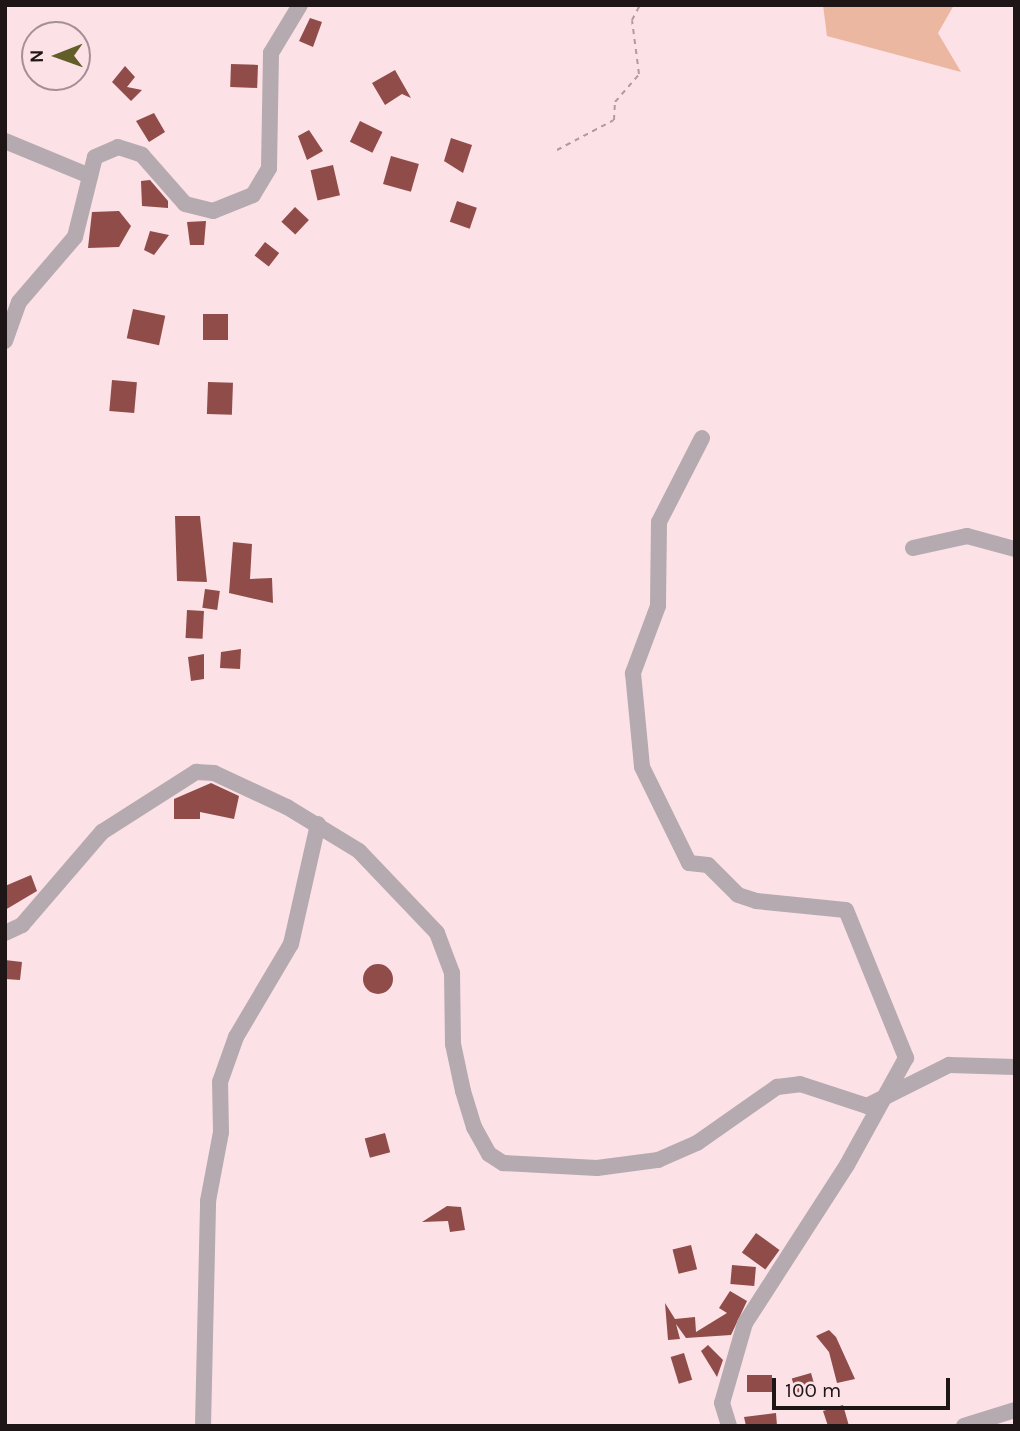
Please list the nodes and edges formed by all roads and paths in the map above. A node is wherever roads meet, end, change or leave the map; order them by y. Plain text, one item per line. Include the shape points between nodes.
1 (300, 5) edge
2 (640, 5) edge
3 (5, 141) edge
4 (556, 150) dead end
5 (90, 176) junction
6 (5, 341) edge
7 (702, 438) dead end
8 (913, 548) dead end
9 (1015, 549) edge
10 (318, 824) junction
11 (5, 933) edge
12 (1015, 1067) edge
13 (878, 1104) junction
14 (1015, 1410) edge
15 (204, 1426) edge
16 (729, 1426) edge
17 (964, 1426) edge

1 - 5 street via 271,53 269,168 253,195 213,211 185,204 142,155 118,147 95,157
2 - 4 path via 632,20 639,74 615,102 614,120
3 - 5 street
5 - 6 street via 75,237 19,302
7 - 13 street via 659,522 658,606 633,673 642,767 689,863 708,865 738,895 756,901 846,910 906,1058
8 - 9 street via 967,536
10 - 11 street via 250,787 195,772 102,832 22,925
10 - 13 street via 359,851 437,933 452,973 453,1044 463,1091 489,1154 503,1163 597,1168 658,1160 697,1143 777,1087 800,1084
10 - 15 street via 291,944 236,1037 220,1082 221,1132 208,1201
12 - 13 street via 949,1065
13 - 16 street via 847,1165 745,1323 722,1403
14 - 17 street

